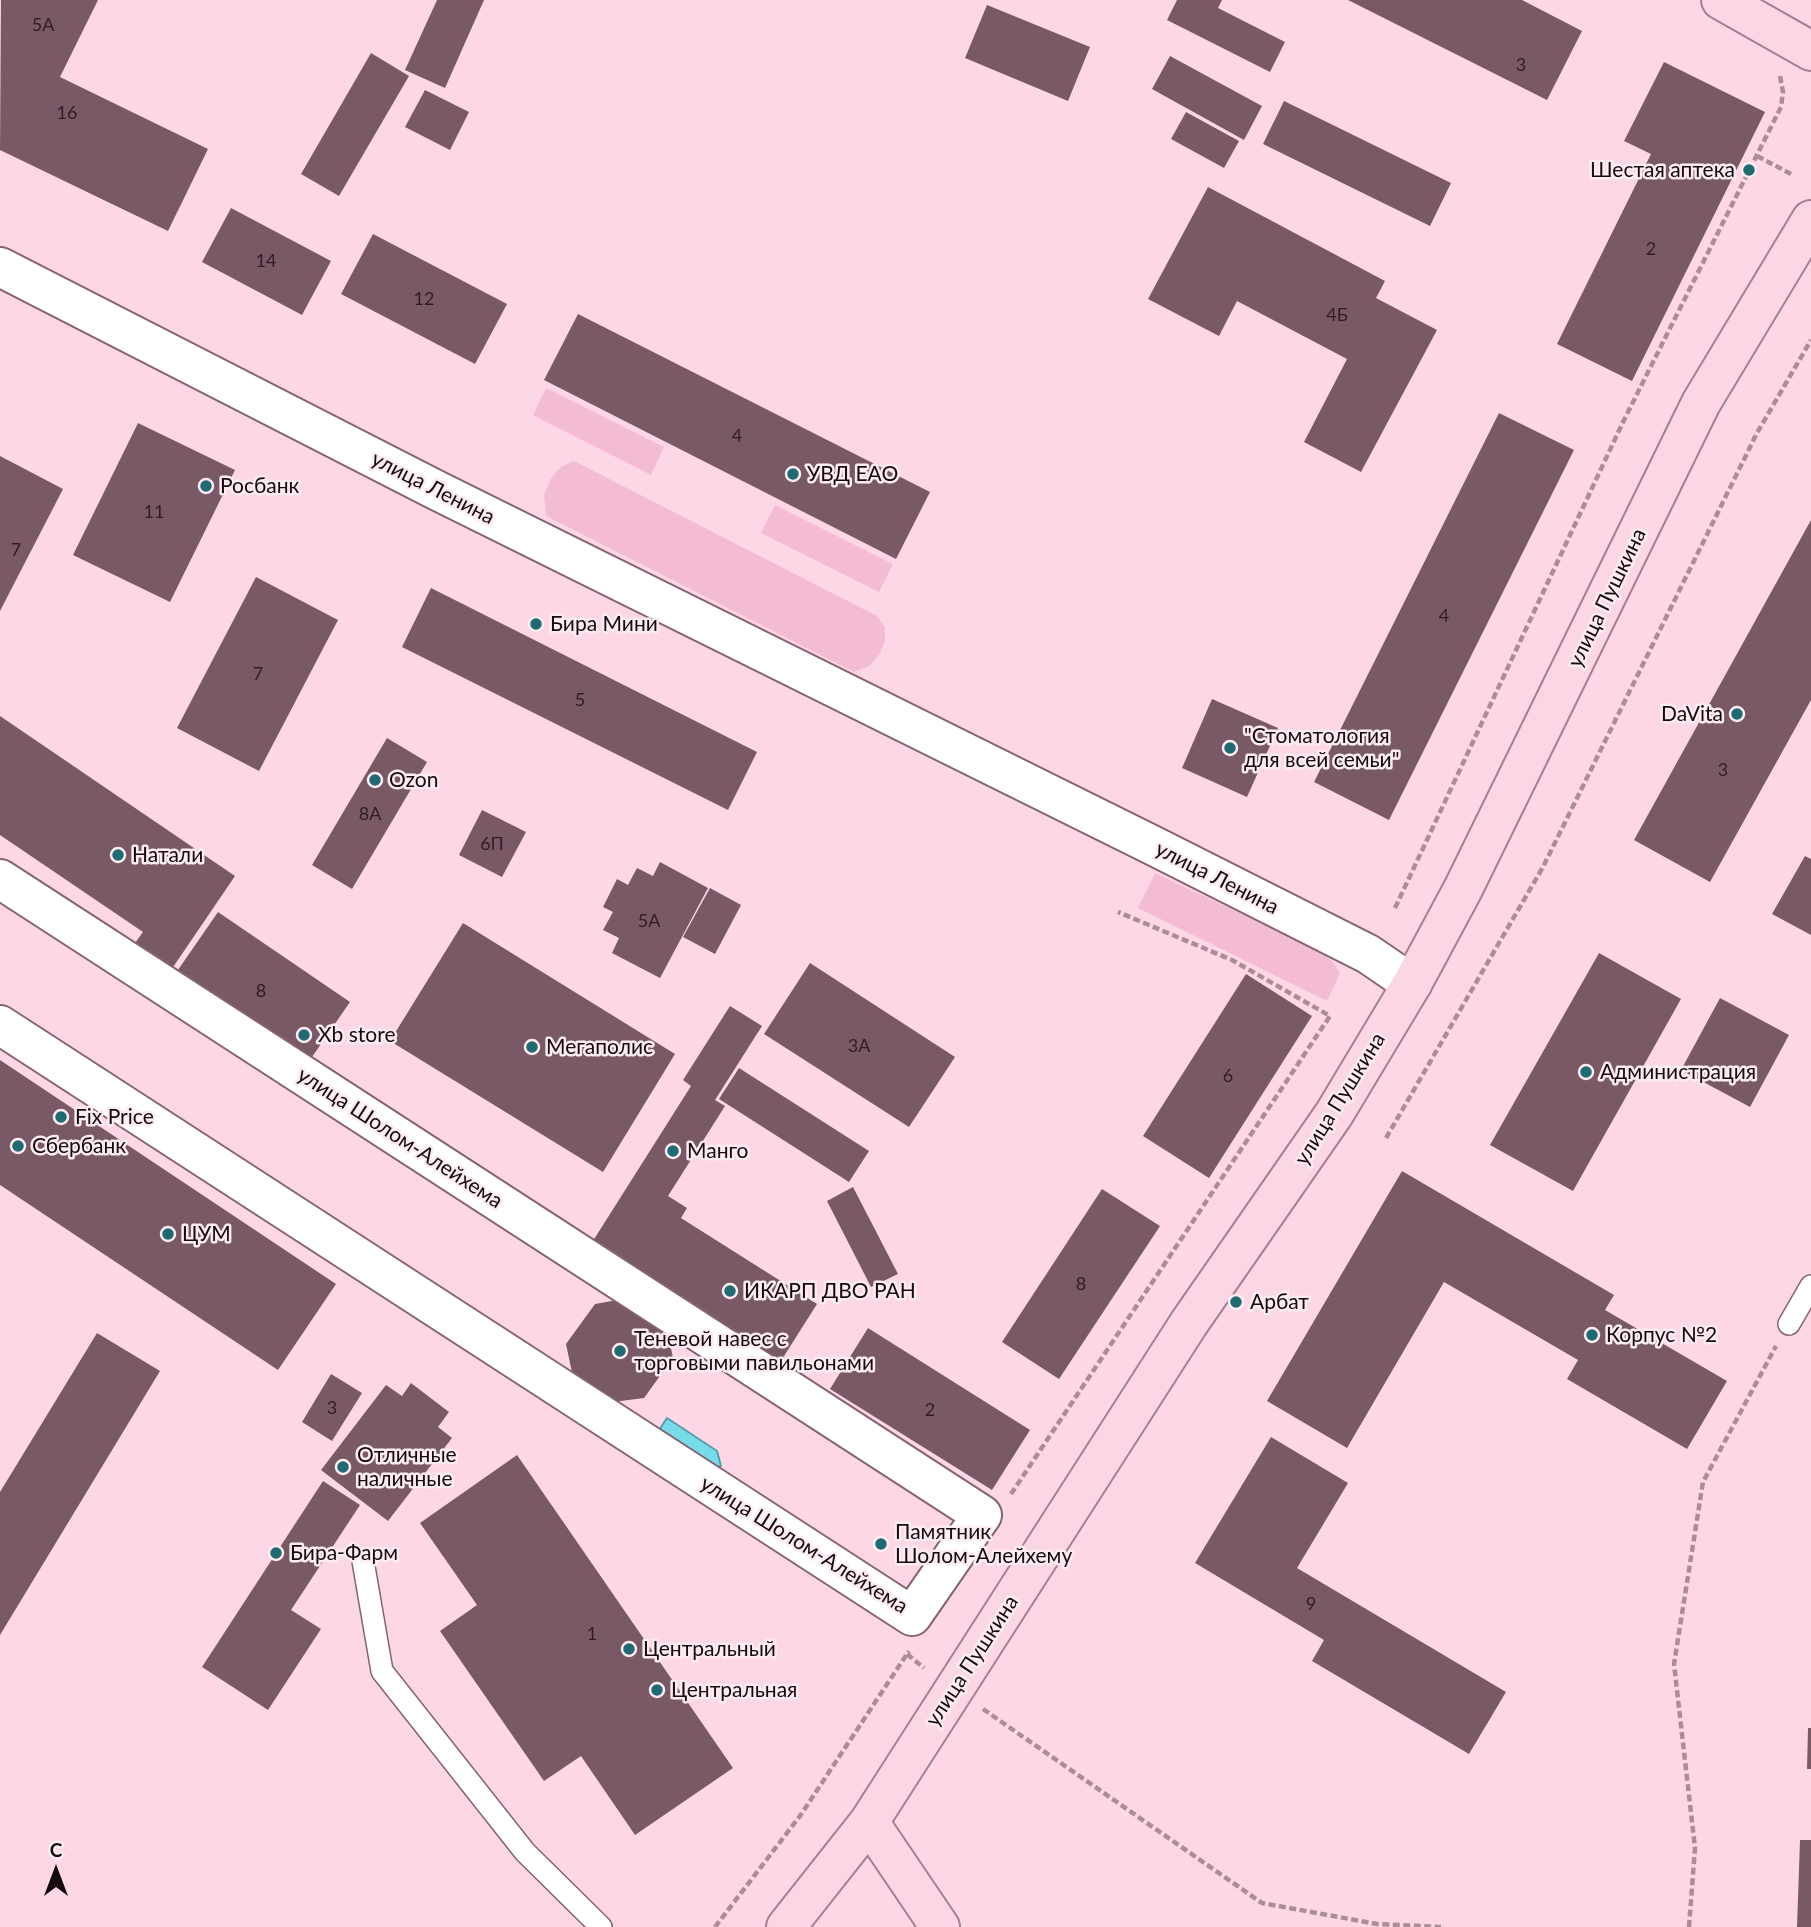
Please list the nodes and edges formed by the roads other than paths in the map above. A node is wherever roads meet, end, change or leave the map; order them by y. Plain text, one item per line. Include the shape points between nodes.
1 (1721, 0) edge
2 (1811, 51) edge
3 (1811, 220) edge
4 (0, 267) edge
5 (0, 879) edge
6 (1412, 984) junction
7 (0, 1025) edge
8 (1811, 1286) edge
9 (1789, 1324) road end
10 (363, 1561) dead end
11 (869, 1822) junction
12 (601, 1927) edge
13 (786, 1927) edge
14 (940, 1927) edge

1 - 2 main road
3 - 6 main road, улица Пушкина via 1701,403 1493,831
4 - 6 street, улица Ленина via 436,490 1356,948
5 - 7 street, улица Шолом-Алейхема via 982,1516 912,1616
6 - 11 main road, улица Пушкина via 1334,1114 1189,1323
8 - 9 lane
10 - 12 lane via 383,1671 525,1852
11 - 13 main road, улица Пушкина
11 - 14 main road

